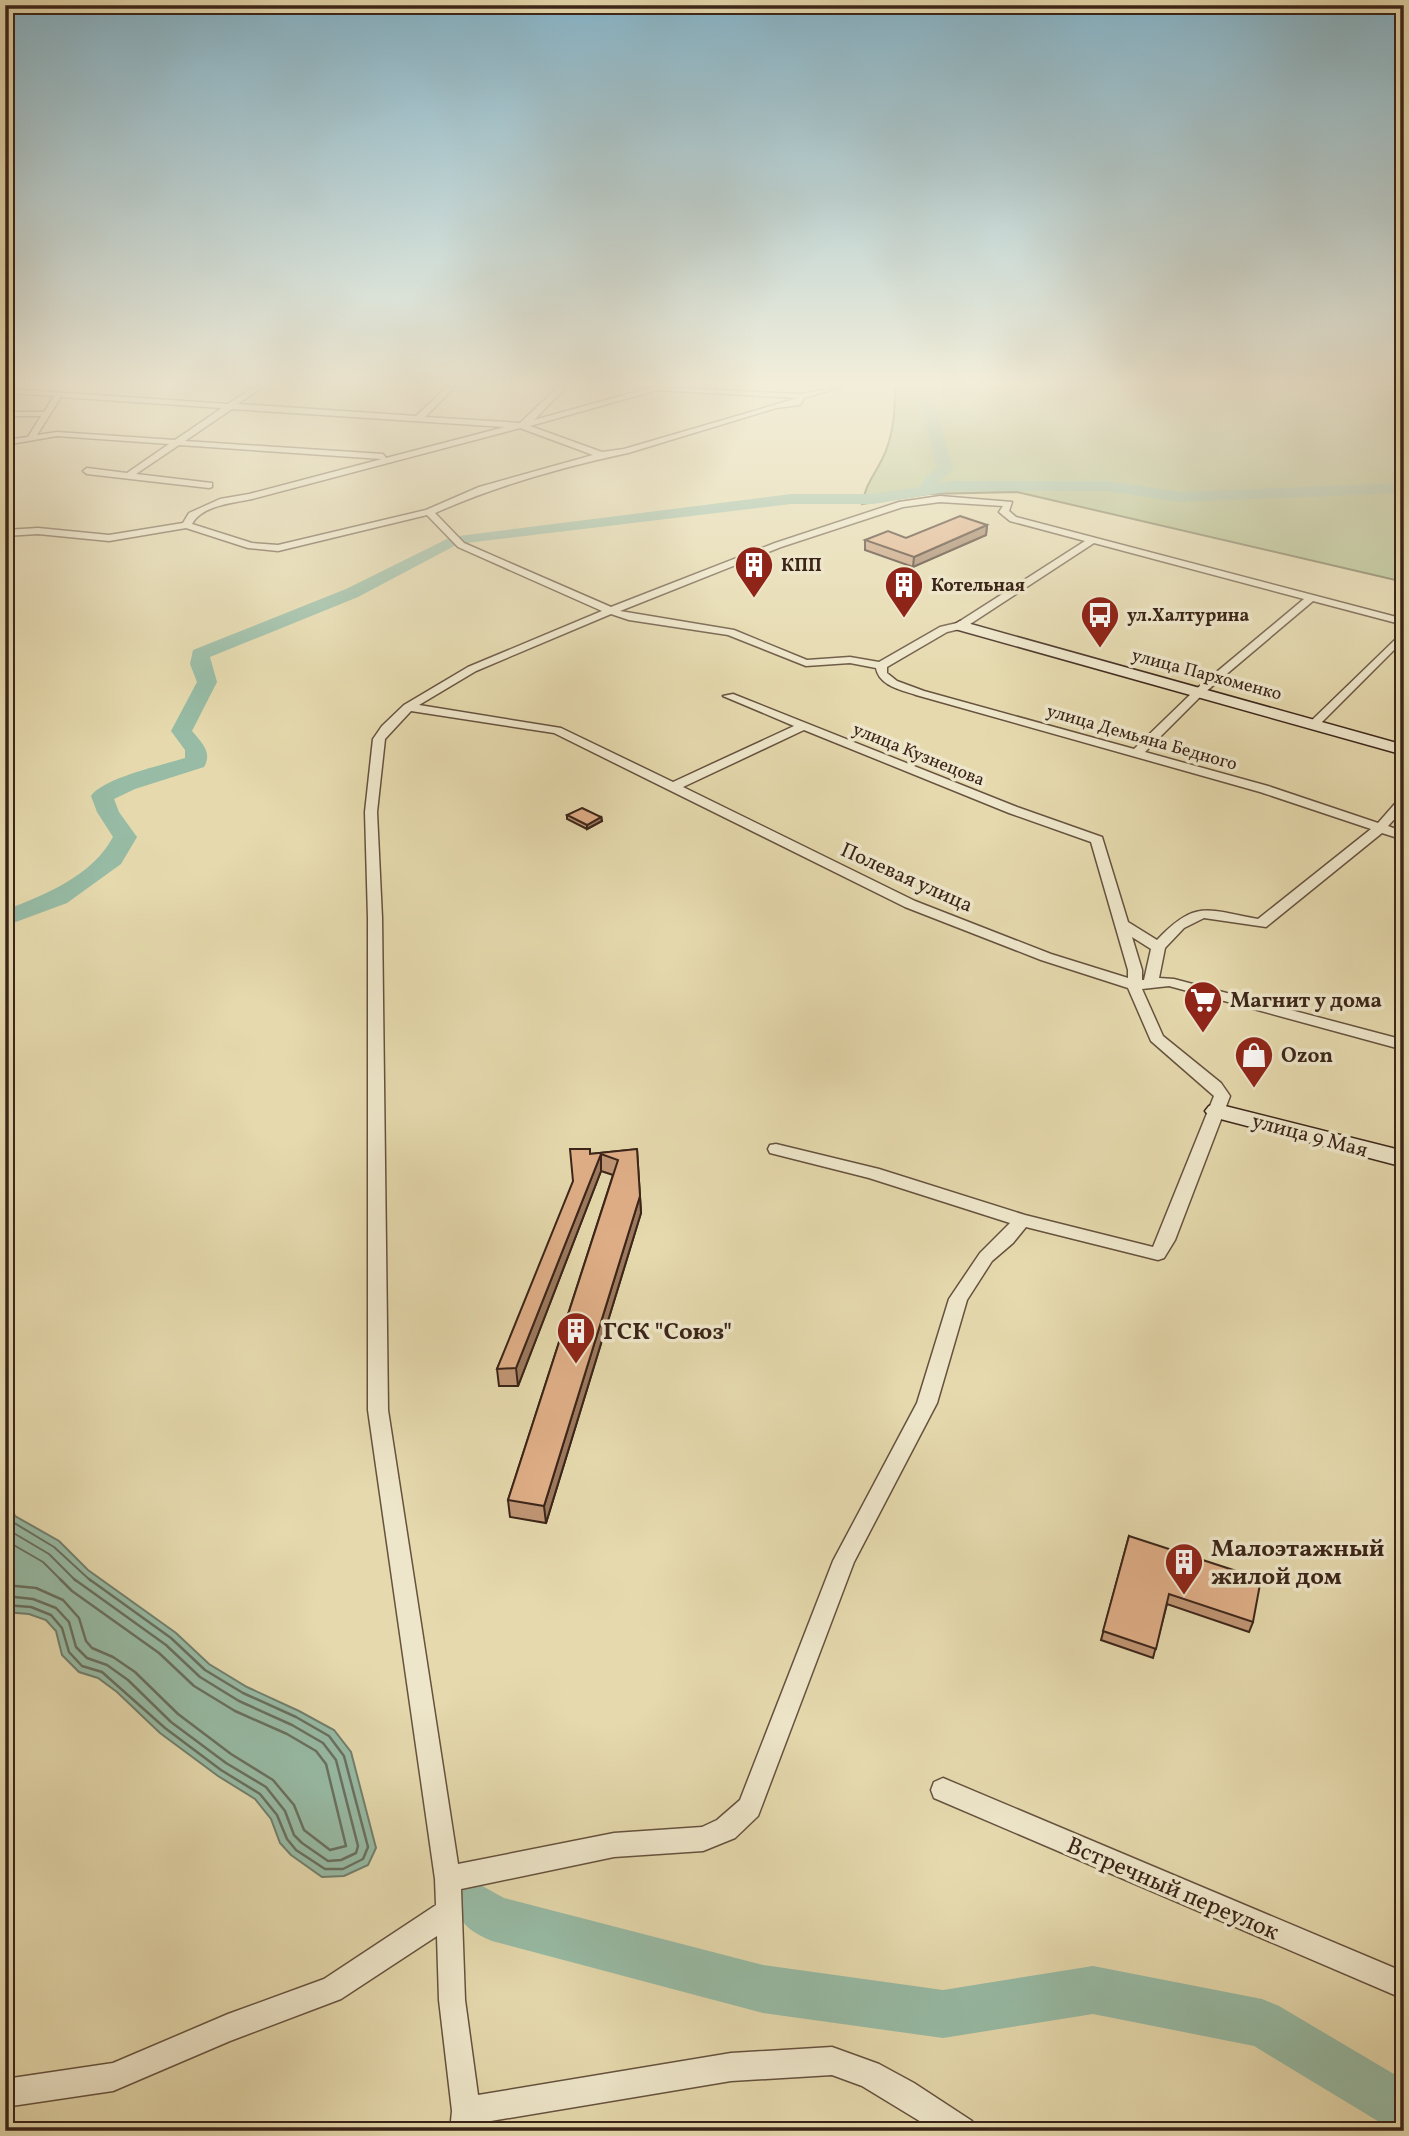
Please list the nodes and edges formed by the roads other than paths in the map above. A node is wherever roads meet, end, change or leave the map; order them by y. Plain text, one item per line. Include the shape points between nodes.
1 (284, 487) edge
2 (491, 487) edge
3 (429, 512) junction
4 (187, 524) junction
5 (5, 533) edge
6 (1091, 541) junction
7 (1311, 598) junction
8 (611, 611) junction
9 (1404, 622) edge
10 (960, 626) junction
11 (1404, 634) edge
12 (881, 666) junction
13 (1199, 692) junction
14 (425, 696) junction
15 (729, 696) dead end
16 (408, 707) junction
17 (464, 715) junction
18 (1314, 724) junction
19 (803, 726) junction
20 (1404, 750) edge
21 (1137, 753) junction
22 (675, 786) junction
23 (1404, 801) edge
24 (1380, 828) junction
25 (1404, 836) edge
26 (1120, 923) junction
27 (1158, 947) junction
28 (1152, 982) junction
29 (1133, 985) junction
30 (1404, 1045) edge
31 (1217, 1111) junction
32 (776, 1149) dead end
33 (1404, 1159) edge
34 (1022, 1220) junction
35 (943, 1790) dead end
36 (448, 1879) junction
37 (449, 1912) junction
38 (1404, 1986) edge
39 (5, 2093) edge
40 (465, 2121) edge
41 (962, 2131) edge

1 - 4 street via 208,506 192,515
2 - 3 street
3 - 4 street via 270,548
3 - 8 street via 469,549
4 - 5 street via 109,538 69,532
6 - 7 street
6 - 8 street via 1009,518 1004,512 1009,504 940,499 902,504 778,545
6 - 10 street
7 - 9 street
7 - 13 street
8 - 12 street via 730,632 806,663 850,660
8 - 14 street via 493,660
10 - 12 street via 944,629
10 - 13 street, улица Пархоменко
11 - 18 street
12 - 21 street, улица Демьяна Бедного via 882,674 905,688
13 - 18 street, улица Пархоменко
13 - 21 street
14 - 16 street
14 - 17 street via 458,707
15 - 19 street, улица Кузнецова
16 - 17 street, Полевая улица
16 - 36 street via 379,739 371,812 378,1410
17 - 22 street, Полевая улица via 557,730
18 - 20 street, улица Пархоменко
19 - 22 street
19 - 26 street, улица Кузнецова via 1097,841
21 - 24 street, улица Демьяна Бедного
22 - 29 street, Полевая улица via 910,904
23 - 24 street
24 - 25 street, улица Демьяна Бедного
24 - 27 street via 1261,924 1202,913 1179,925
26 - 27 street
26 - 29 street via 1135,970
27 - 28 street
28 - 29 street, Полевая улица
28 - 30 street, Полевая улица via 1169,982
29 - 31 street via 1156,1038 1222,1096
31 - 33 street, улица 9 Мая
31 - 34 street via 1158,1254
32 - 34 street via 873,1172
34 - 36 street via 986,1257 958,1299 927,1403 844,1561 749,1808 726,1829 703,1839 614,1844
35 - 38 street, Встречный переулок
36 - 37 street
37 - 39 street via 332,1990 113,2077
37 - 40 street via 452,2000
40 - 41 street via 731,2067 832,2061 893,2086

